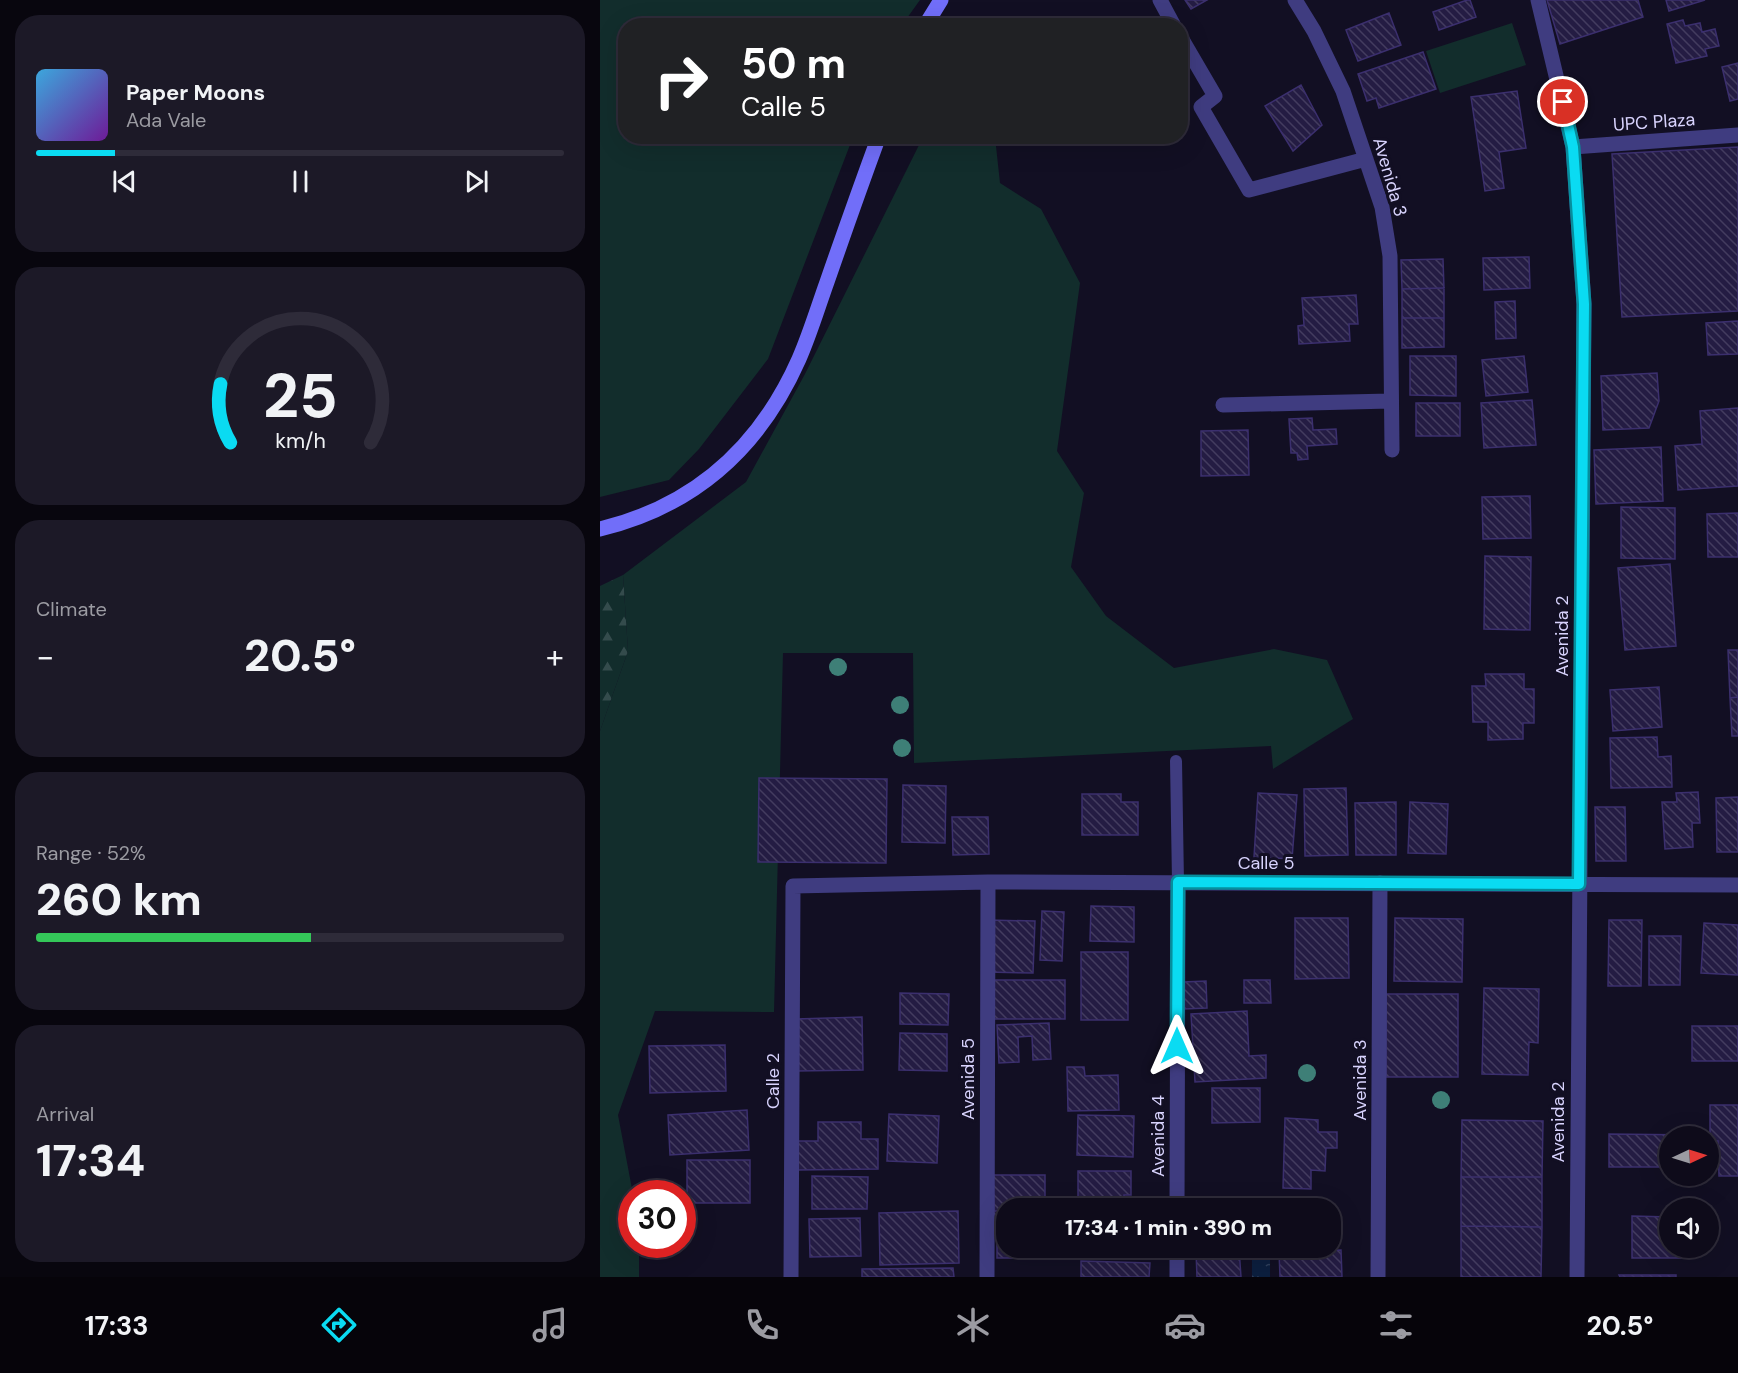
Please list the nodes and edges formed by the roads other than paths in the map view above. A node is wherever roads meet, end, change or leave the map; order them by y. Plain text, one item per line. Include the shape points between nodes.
1 (941, 0) edge
2 (1160, 0) edge
3 (1295, 0) edge
4 (1538, 0) edge
5 (930, 18) edge
6 (1170, 18) edge
7 (1188, 50) edge
8 (1738, 135) edge
9 (876, 144) edge
10 (1573, 147) junction
11 (1366, 159) junction
12 (1390, 400) junction
13 (1223, 405) dead end
14 (1392, 450) dead end
15 (600, 529) edge
16 (1176, 760) dead end
17 (988, 882) junction
18 (1178, 882) junction
19 (1380, 884) junction
20 (1579, 884) junction
21 (793, 885) joint
22 (1738, 885) edge
23 (1177, 1198) edge
24 (1177, 1258) edge
25 (791, 1277) edge
26 (987, 1277) edge
27 (1177, 1277) edge
28 (1378, 1277) edge
29 (1577, 1277) edge

1 - 5 street
2 - 6 street
3 - 11 street, Avenida 3 via 1343,91
4 - 10 street, Avenida 2
7 - 11 street via 1215,96 1201,107 1249,190
8 - 10 street, UPC Plaza
9 - 15 street via 800,358 758,430 722,468 690,492 644,515
10 - 20 street, Avenida 2 via 1584,304
11 - 12 street, Avenida 3 via 1382,207 1390,256
12 - 13 street
12 - 14 street, Avenida 3
16 - 18 lane
17 - 18 street, Calle 5
17 - 21 street, Calle 5
17 - 26 street, Avenida 5
18 - 19 street, Calle 5
18 - 23 street, Avenida 4
19 - 20 street, Calle 5
19 - 28 street, Avenida 3
20 - 22 street, Calle 5
20 - 29 street, Avenida 2
21 - 25 street, Calle 2
24 - 27 street

